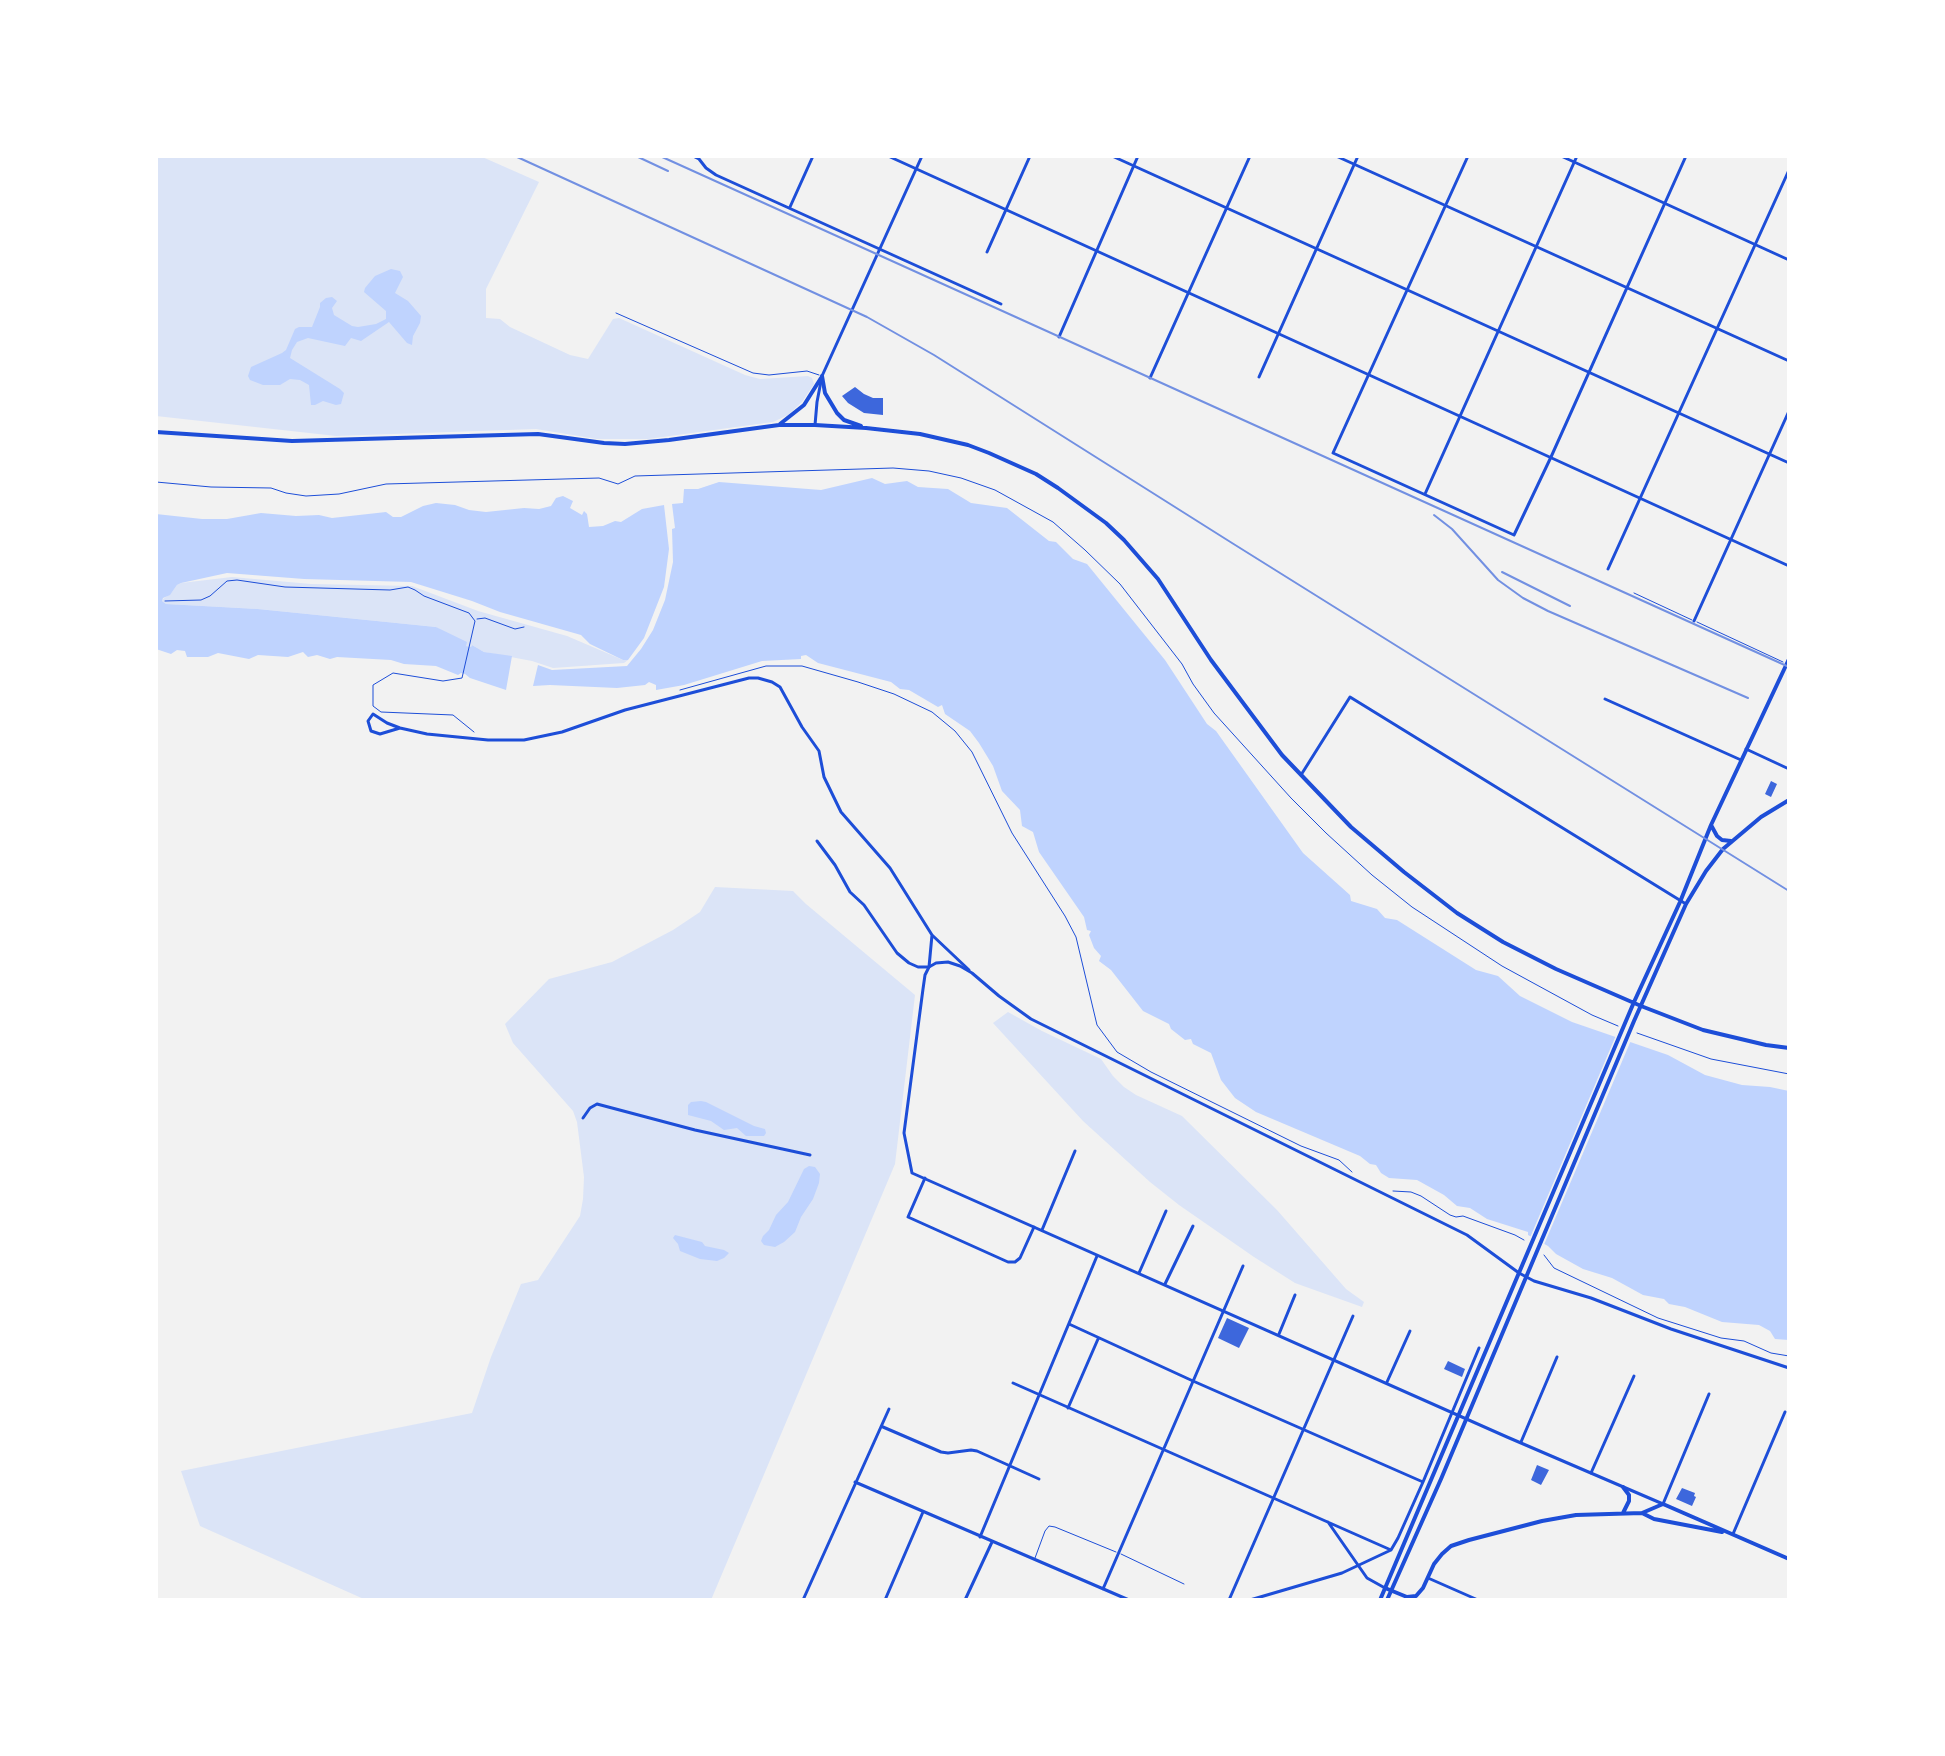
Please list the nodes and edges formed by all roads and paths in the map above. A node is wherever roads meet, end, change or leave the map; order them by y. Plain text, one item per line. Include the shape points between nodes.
1 (693, 156) edge
2 (813, 156) edge
3 (888, 156) edge
4 (922, 156) edge
5 (1030, 156) edge
6 (1112, 156) edge
7 (1138, 156) edge
8 (1250, 156) edge
9 (1336, 156) edge
10 (1358, 156) edge
11 (1468, 156) edge
12 (1561, 156) edge
13 (1577, 156) edge
14 (1686, 156) edge
15 (700, 157) edge
16 (1575, 162) junction
17 (1354, 164) junction
18 (1134, 166) junction
19 (916, 169) junction
20 (1789, 170) edge
21 (1665, 203) junction
22 (1445, 205) junction
23 (1226, 208) junction
24 (789, 209) junction
25 (1006, 210) junction
26 (1756, 244) junction
27 (1536, 247) junction
28 (1317, 249) junction
29 (880, 250) junction
30 (987, 252) dead end
31 (1097, 252) junction
32 (1789, 260) edge
33 (1627, 288) junction
34 (1407, 290) junction
35 (1187, 293) junction
36 (1001, 304) dead end
37 (616, 313) dead end
38 (1718, 328) junction
39 (1498, 331) junction
40 (1279, 335) junction
41 (1059, 337) dead end
42 (1789, 361) edge
43 (1589, 373) junction
44 (1369, 375) junction
45 (822, 376) junction
46 (1259, 377) dead end
47 (1150, 378) dead end
48 (1789, 411) edge
49 (1679, 413) junction
50 (1459, 417) junction
51 (779, 425) junction
52 (815, 425) junction
53 (866, 428) junction
54 (156, 432) edge
55 (1770, 454) junction
56 (1551, 457) junction
57 (1789, 463) edge
58 (156, 482) edge
59 (1425, 494) junction
60 (1641, 499) junction
61 (1731, 540) junction
62 (1789, 566) edge
63 (1608, 569) dead end
64 (1634, 593) dead end
65 (165, 601) dead end
66 (475, 621) junction
67 (1694, 621) junction
68 (524, 627) dead end
69 (1788, 662) edge
70 (680, 690) dead end
71 (1605, 699) dead end
72 (400, 728) junction
73 (477, 734) dead end
74 (1746, 749) junction
75 (1741, 760) junction
76 (1789, 769) edge
77 (1301, 775) junction
78 (1789, 800) edge
79 (1711, 825) junction
80 (817, 841) dead end
81 (1731, 841) junction
82 (1683, 903) junction
83 (932, 935) junction
84 (929, 967) junction
85 (972, 973) junction
86 (1634, 1002) junction
87 (1641, 1006) junction
88 (1618, 1026) dead end
89 (1631, 1031) dead end
90 (1789, 1048) edge
91 (1789, 1074) edge
92 (583, 1118) dead end
93 (1075, 1151) dead end
94 (810, 1155) dead end
95 (1351, 1172) dead end
96 (925, 1178) junction
97 (1390, 1191) dead end
98 (1166, 1211) dead end
99 (1193, 1226) dead end
100 (1034, 1227) junction
101 (1042, 1230) junction
102 (1524, 1241) dead end
103 (1543, 1254) dead end
104 (1098, 1255) junction
105 (1243, 1266) dead end
106 (1139, 1273) junction
107 (1519, 1273) junction
108 (1526, 1277) junction
109 (1165, 1284) junction
110 (1295, 1295) dead end
111 (1223, 1310) junction
112 (1353, 1316) dead end
113 (1069, 1324) junction
114 (1410, 1331) dead end
115 (1279, 1334) junction
116 (1099, 1338) junction
117 (1479, 1348) dead end
118 (1789, 1356) edge
119 (1557, 1357) dead end
120 (1333, 1359) junction
121 (1789, 1368) edge
122 (1634, 1376) dead end
123 (1193, 1381) junction
124 (1013, 1383) dead end
125 (1387, 1383) junction
126 (1039, 1394) junction
127 (1709, 1394) dead end
128 (1068, 1408) junction
129 (889, 1409) dead end
130 (1785, 1412) dead end
131 (1456, 1413) junction
132 (881, 1426) junction
133 (1303, 1429) junction
134 (1521, 1443) junction
135 (1162, 1450) junction
136 (1010, 1466) junction
137 (1591, 1473) junction
138 (1039, 1479) dead end
139 (855, 1482) junction
140 (1423, 1482) junction
141 (1623, 1487) junction
142 (1273, 1499) junction
143 (1663, 1504) junction
144 (923, 1512) junction
145 (1623, 1513) junction
146 (1642, 1513) junction
147 (1327, 1521) junction
148 (1733, 1534) junction
149 (980, 1537) junction
150 (992, 1542) junction
151 (1391, 1550) junction
152 (1118, 1553) junction
153 (1789, 1559) edge
154 (1034, 1560) junction
155 (1357, 1566) junction
156 (1428, 1578) junction
157 (1184, 1584) dead end
158 (1385, 1588) junction
159 (1103, 1589) junction
160 (1391, 1591) junction
161 (1380, 1599) edge
162 (803, 1600) edge
163 (885, 1600) edge
164 (965, 1600) edge
165 (1129, 1600) edge
166 (1229, 1600) edge
167 (1250, 1600) edge
168 (1387, 1600) edge
169 (1478, 1600) edge

1 - 15 street
2 - 24 street
3 - 19 street
4 - 19 street
5 - 25 street
6 - 18 street
7 - 18 street
8 - 23 street
9 - 17 street
10 - 17 street
11 - 22 street
12 - 16 street
13 - 16 street
14 - 21 street
15 - 24 street via 716,175
16 - 21 street
16 - 27 street
17 - 22 street
17 - 28 street
18 - 23 street
18 - 31 street
19 - 25 street
19 - 29 street
20 - 26 street
21 - 26 street
21 - 33 street
22 - 27 street
22 - 34 street
23 - 28 street
23 - 35 street
24 - 29 street
25 - 30 street
25 - 31 street
26 - 32 street
26 - 38 street
27 - 33 street
27 - 39 street
28 - 34 street
28 - 40 street
29 - 36 street
29 - 45 street
31 - 35 street
31 - 41 street
33 - 38 street
33 - 43 street
34 - 39 street
34 - 44 street
35 - 40 street
35 - 47 street
37 - 45 lane via 753,373 807,371
38 - 42 street
38 - 49 street
39 - 43 street
39 - 50 street
40 - 44 street
40 - 46 street
43 - 49 street
43 - 56 street
44 - 50 street
44 - 59 street via 1333,453
45 - 51 main road via 804,405
45 - 52 street
45 - 53 main road via 837,413
48 - 55 street
49 - 55 street
49 - 60 street
50 - 56 street
50 - 59 street
51 - 52 main road
51 - 54 main road via 625,444 538,434 292,441
52 - 53 main road
53 - 77 main road via 920,434 989,453 1036,474 1106,523 1158,579 1211,660
55 - 57 street
55 - 61 street
56 - 59 street via 1514,535
56 - 60 street
58 - 88 path via 271,488 306,496 386,484 599,478 618,484 635,476 893,468 929,471 995,490 1053,522 1120,584 1214,713 1291,798 1372,875 1502,966
60 - 61 street
60 - 63 street
61 - 62 street
61 - 67 street
64 - 67 lane
65 - 66 path via 201,600 237,580 347,590 408,587 469,613
66 - 68 path via 485,618
66 - 73 path via 462,678 443,681 393,673 373,685 373,706 381,712 453,715
67 - 69 lane
69 - 74 main road
70 - 95 path via 766,666 802,666 894,694 932,712 972,752 1012,833 1065,916 1076,937 1097,1025 1117,1052 1301,1146 1339,1160
71 - 75 street
72 - 72 street via 380,734 371,731 368,721 373,714
72 - 83 street via 458,738 524,740 749,678 772,682 819,751 824,777 841,812 890,868
74 - 75 main road
74 - 76 street
75 - 79 main road
77 - 82 street via 1350,697
77 - 86 main road via 1359,834 1457,913 1525,954
78 - 81 main road
79 - 81 main road via 1717,836
79 - 82 main road
80 - 84 street via 897,953 918,967
81 - 82 main road
82 - 86 main road
82 - 87 main road
83 - 84 street
83 - 85 street
84 - 85 street via 948,962
84 - 96 street via 904,1133 912,1173
85 - 107 street via 1031,1019 1467,1235
86 - 87 main road
86 - 107 main road
87 - 90 main road via 1703,1030
87 - 108 main road
89 - 91 path via 1711,1059
92 - 94 street via 597,1104
93 - 101 street
96 - 100 street
96 - 100 street via 908,1217 1008,1262 1020,1258
97 - 102 path via 1411,1192 1450,1215
98 - 106 street
99 - 109 street
100 - 101 street
101 - 104 street
103 - 118 path via 1554,1268 1658,1318
104 - 106 street
104 - 113 street
105 - 111 street
106 - 109 street
107 - 108 street
107 - 158 main road
108 - 121 street
108 - 160 main road
109 - 111 street
110 - 115 street
111 - 115 street
111 - 123 street
112 - 120 street
113 - 116 street
113 - 126 street
114 - 125 street
115 - 120 street
116 - 123 street
116 - 128 street
117 - 131 street
119 - 134 street
120 - 125 street
120 - 133 street
122 - 137 street
123 - 133 street
123 - 135 street
124 - 126 street
125 - 131 street
126 - 128 street
126 - 136 street
127 - 143 street
128 - 135 street
129 - 132 street
130 - 148 street
131 - 134 street
131 - 140 street
132 - 136 street via 941,1452 977,1451
132 - 139 street
133 - 140 street
133 - 142 street
134 - 137 street
135 - 142 street
135 - 152 street
136 - 138 street
136 - 149 street
137 - 141 street
139 - 144 street
139 - 162 street
140 - 151 street
141 - 143 street
141 - 145 main road via 1629,1495
142 - 147 street
142 - 166 street
143 - 146 main road
143 - 148 main road
144 - 149 street
144 - 163 street
145 - 146 main road
145 - 156 main road via 1553,1519 1459,1543 1442,1554
146 - 148 main road
147 - 151 street
147 - 155 street
148 - 153 main road
149 - 150 street
150 - 154 street
150 - 164 street
151 - 155 street
152 - 154 lane via 1049,1526
152 - 157 lane
152 - 159 street
154 - 159 street
155 - 158 street
155 - 167 street
156 - 160 main road via 1416,1596
156 - 169 street
158 - 160 main road
158 - 161 main road
159 - 165 street
160 - 168 main road

